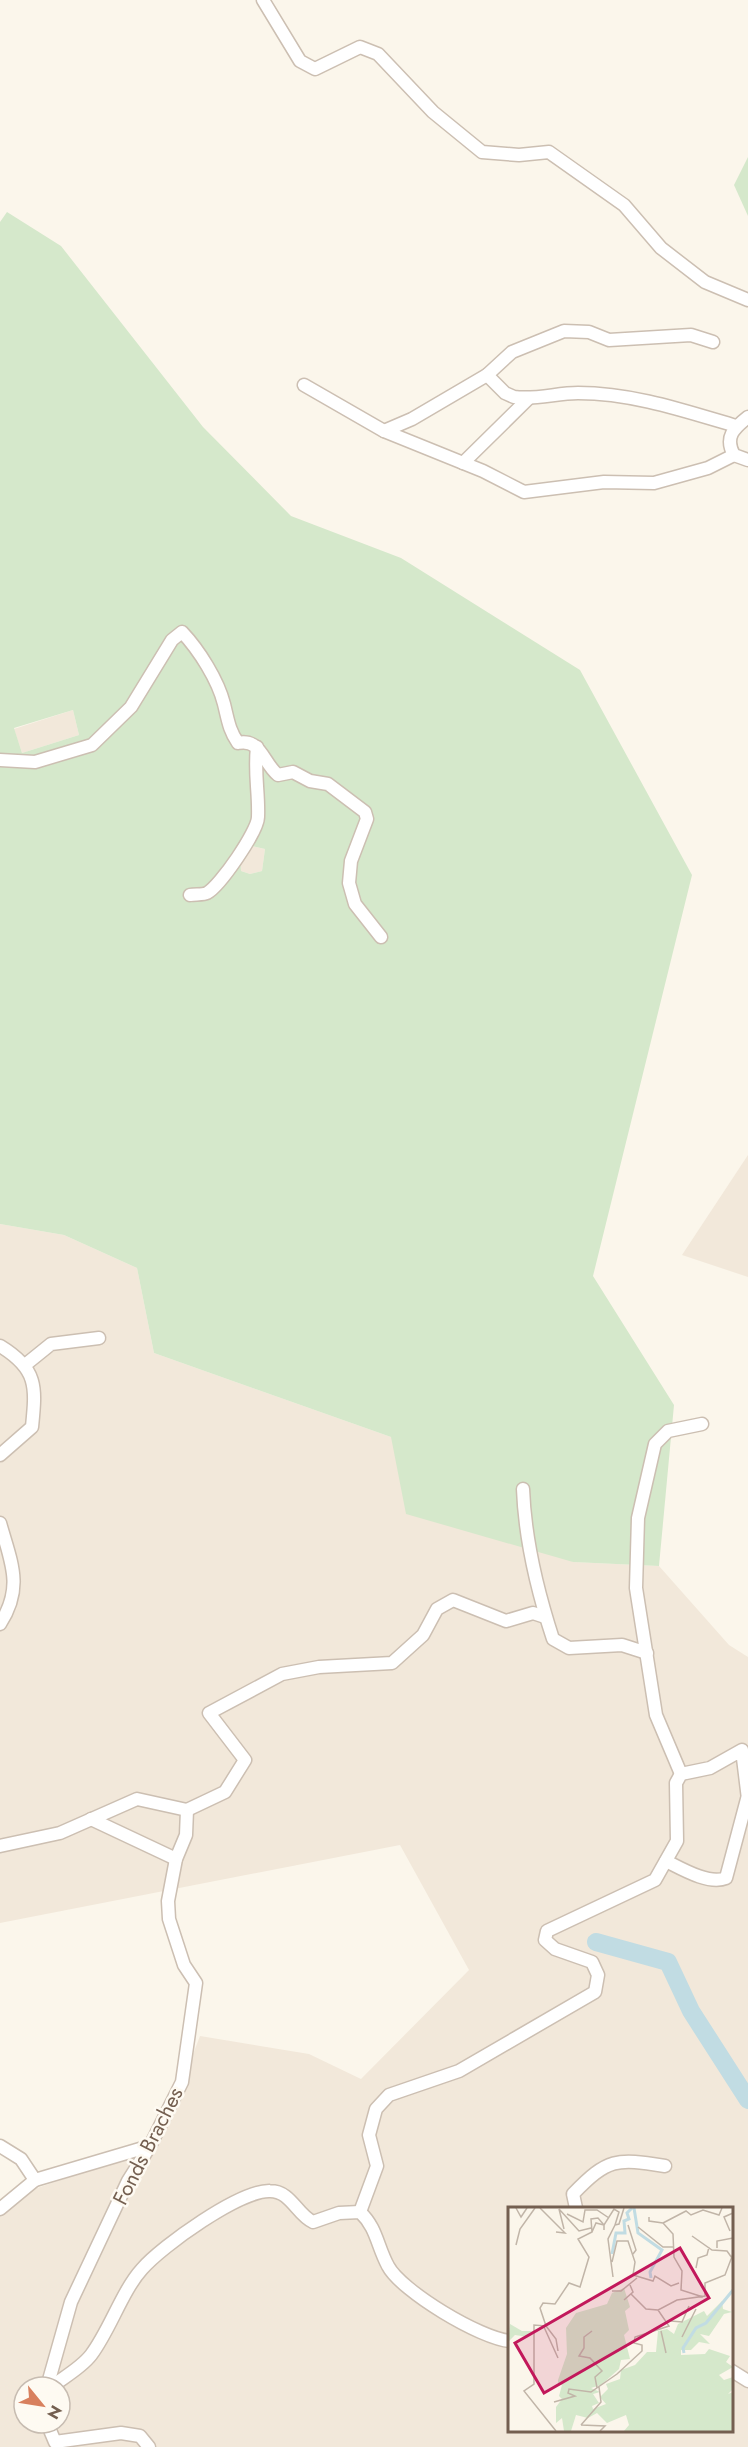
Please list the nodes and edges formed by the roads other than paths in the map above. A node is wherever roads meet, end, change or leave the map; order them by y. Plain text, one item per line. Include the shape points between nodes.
1 (263, 0) edge
2 (748, 300) edge
3 (713, 342) dead end
4 (487, 375) junction
5 (304, 386) dead end
6 (529, 398) junction
7 (748, 417) edge
8 (736, 426) junction
9 (384, 431) junction
10 (734, 455) junction
11 (748, 460) edge
12 (463, 463) junction
13 (257, 746) junction
14 (0, 760) edge
15 (189, 895) dead end
16 (381, 937) dead end
17 (99, 1338) dead end
18 (0, 1346) edge
19 (25, 1365) junction
20 (702, 1424) dead end
21 (0, 1455) edge
22 (523, 1490) dead end
23 (0, 1523) edge
24 (545, 1617) junction
25 (0, 1624) edge
26 (647, 1653) junction
27 (745, 1749) edge
28 (681, 1774) junction
29 (748, 1799) edge
30 (187, 1810) junction
31 (91, 1820) junction
32 (0, 1846) edge
33 (176, 1859) junction
34 (666, 1861) junction
35 (0, 2146) edge
36 (150, 2146) junction
37 (665, 2166) dead end
38 (35, 2180) junction
39 (576, 2207) edge
40 (0, 2210) edge
41 (360, 2212) junction
42 (508, 2340) edge
43 (733, 2372) edge
44 (50, 2375) edge
45 (66, 2375) edge
46 (748, 2380) edge
47 (52, 2435) edge
48 (149, 2447) edge

1 - 2 street via 300,61 315,69 360,47 378,54 433,112 482,152 549,152 624,205 661,248 705,282
3 - 4 street via 691,335 609,340 589,332 564,332 512,352
4 - 6 street via 505,393
4 - 9 street
5 - 9 street
6 - 8 street via 579,393 634,399
6 - 12 street
7 - 8 street
8 - 10 street via 728,445
9 - 12 street
10 - 11 street
10 - 12 street via 708,468 654,483 604,482 533,492 511,487
13 - 14 street via 247,741 238,743 228,729 219,694 182,632 172,640 131,707 92,745 35,762
13 - 15 street via 254,773 258,819 243,853 212,889 205,894
13 - 16 street via 268,767 278,775 293,772 328,784 365,812 367,819 351,861 349,883 355,904
17 - 19 street via 51,1344
18 - 19 street
19 - 21 street via 33,1378 32,1427
20 - 26 street via 668,1431 655,1444 638,1518 636,1588
22 - 24 street via 525,1527
23 - 25 street via 15,1580 12,1605
24 - 26 street via 553,1639 569,1648 622,1645
24 - 30 street via 533,1613 506,1621 453,1600 438,1609 423,1635 392,1663 318,1667 282,1674 209,1713 245,1760 225,1792
26 - 28 street via 656,1715
27 - 28 street via 710,1768
27 - 29 street
28 - 34 street via 676,1783 677,1841
29 - 34 street via 726,1878 708,1879
30 - 31 street via 137,1799
30 - 33 street, Fonds Braches via 186,1835
31 - 32 street via 60,1833
31 - 33 street
33 - 36 street, Fonds Braches via 168,1901 169,1919 184,1965 196,1983 182,2082
34 - 41 street via 655,1880 547,1931 545,1941 555,1949 592,1962 598,1976 595,1992 459,2071 389,2095 376,2109 369,2136 377,2166
35 - 38 street via 21,2159
36 - 38 street
36 - 44 street, Fonds Braches via 128,2181 70,2302
37 - 39 street via 624,2160 597,2170 573,2193
38 - 40 street
41 - 42 street via 371,2223 388,2266 416,2295 459,2322
41 - 45 street via 339,2213 313,2222 290,2199 270,2191 252,2195 212,2215 142,2269 89,2357
43 - 46 street
47 - 48 street via 55,2442 121,2433 140,2436

